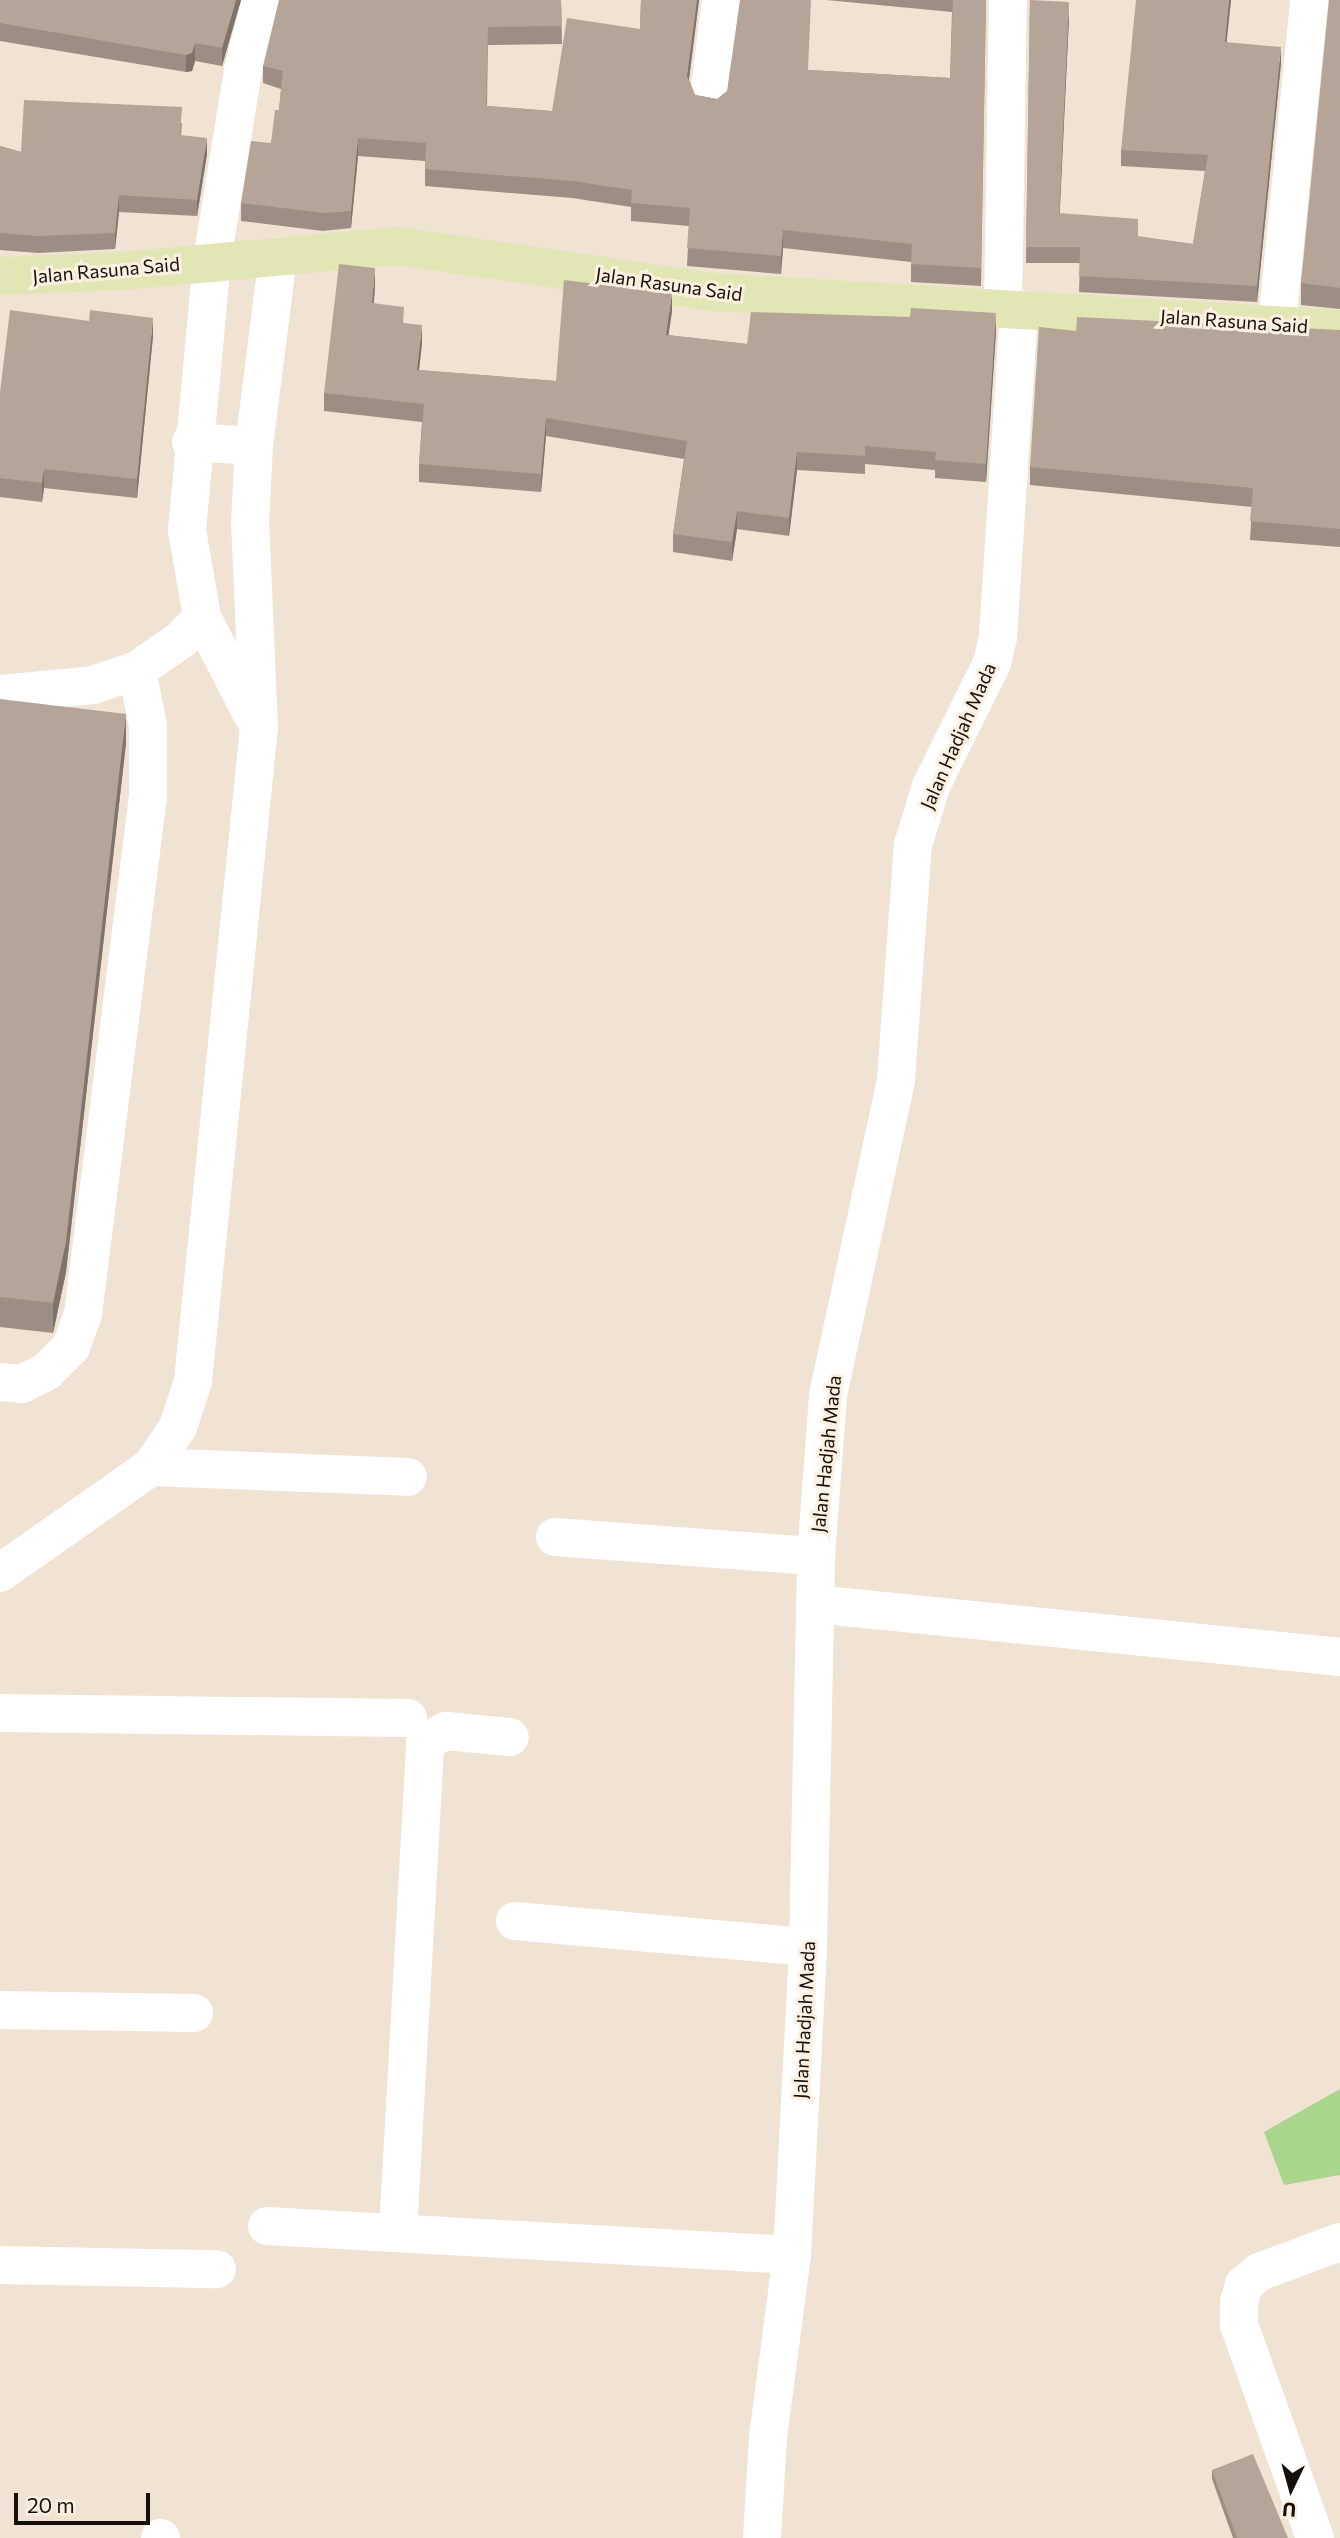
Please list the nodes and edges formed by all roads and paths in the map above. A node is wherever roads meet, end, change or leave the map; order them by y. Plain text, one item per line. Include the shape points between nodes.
1 (261, 0) edge
2 (721, 0) edge
3 (1008, 0) edge
4 (1309, 0) edge
5 (709, 96) edge
6 (278, 257) junction
7 (212, 260) junction
8 (0, 276) edge
9 (1011, 309) junction
10 (1277, 323) junction
11 (1340, 329) edge
12 (191, 442) junction
13 (254, 446) junction
14 (202, 617) junction
15 (137, 670) junction
16 (0, 694) edge
17 (259, 727) junction
18 (0, 1382) edge
19 (151, 1466) junction
20 (408, 1477) dead end
21 (555, 1537) dead end
22 (816, 1556) junction
23 (0, 1573) edge
24 (815, 1604) junction
25 (1340, 1657) edge
26 (0, 1713) edge
27 (408, 1718) dead end
28 (510, 1738) dead end
29 (515, 1921) dead end
30 (808, 1947) junction
31 (0, 2010) edge
32 (194, 2013) dead end
33 (267, 2226) dead end
34 (398, 2231) junction
35 (1340, 2242) edge
36 (792, 2255) junction
37 (0, 2265) edge
38 (217, 2269) dead end
39 (762, 2538) edge
40 (1315, 2538) edge

1 - 7 street via 243,70
2 - 5 street
3 - 9 street, Jalan Hadjah Mada
4 - 10 street
6 - 7 main road, Jalan Rasuna Said
6 - 9 main road, Jalan Rasuna Said via 398,246 714,292
6 - 13 street
7 - 8 main road, Jalan Rasuna Said via 97,273
7 - 12 street
9 - 10 main road, Jalan Rasuna Said
9 - 22 street, Jalan Hadjah Mada via 998,636 992,663 931,786 913,845 896,1080 828,1395
10 - 11 main road, Jalan Rasuna Said
12 - 13 street
12 - 14 street via 187,530
13 - 17 street via 251,583
14 - 15 street via 182,639
14 - 17 street
15 - 16 street via 93,685
15 - 18 street via 148,726 148,796 83,1314 71,1346 47,1371 22,1384
17 - 19 street via 193,1381 178,1427
19 - 20 street
19 - 23 street
21 - 22 street
22 - 24 street, Jalan Hadjah Mada
24 - 25 street
24 - 30 street, Jalan Hadjah Mada
26 - 27 street
28 - 34 street via 446,1731 425,1742
29 - 30 street
30 - 36 street, Jalan Hadjah Mada
31 - 32 street
33 - 34 street
34 - 36 street
35 - 40 street via 1259,2272 1244,2285 1239,2302 1239,2325
36 - 39 street, Jalan Hadjah Mada via 768,2437
37 - 38 street

